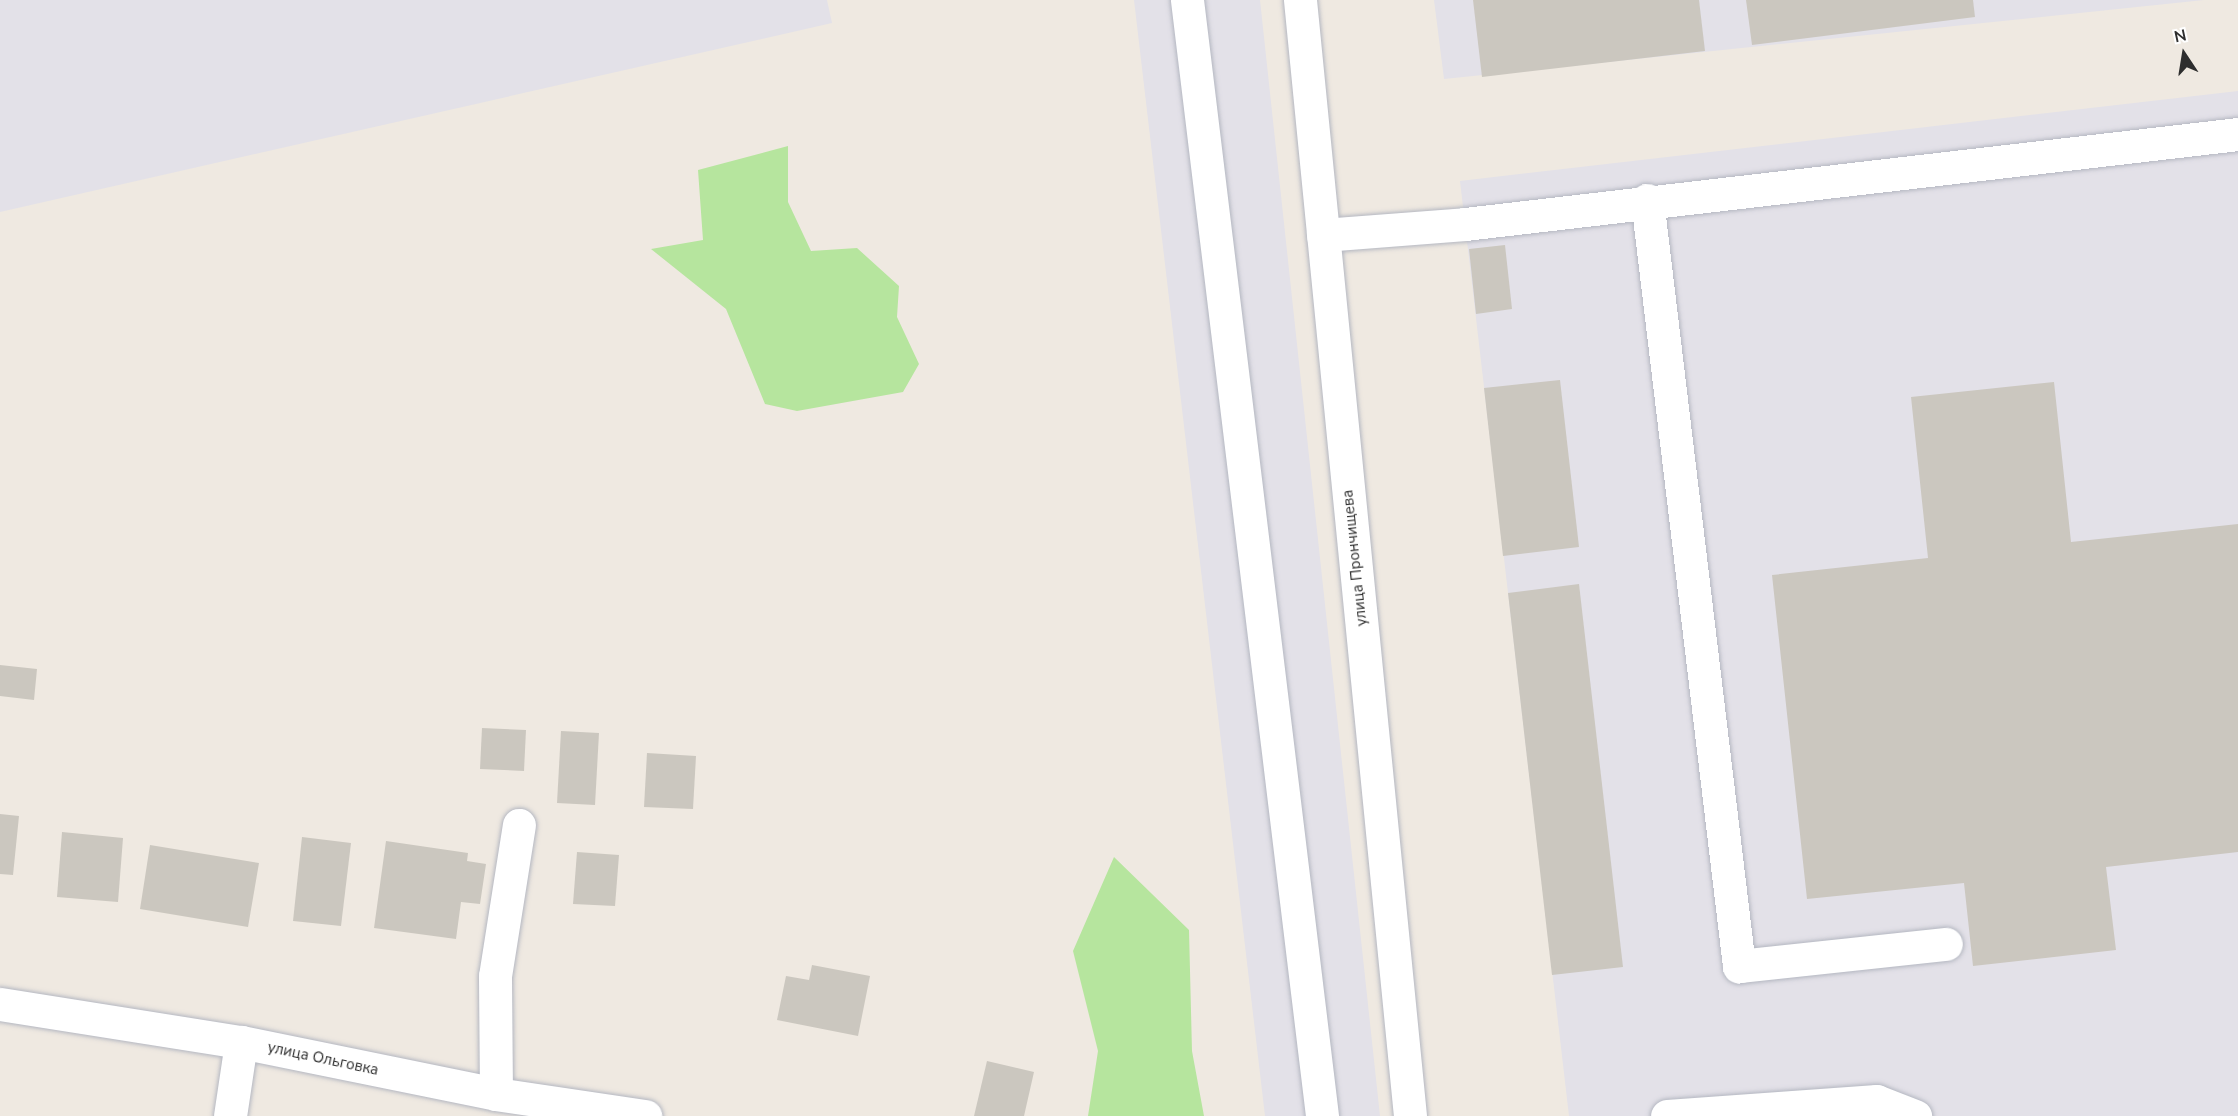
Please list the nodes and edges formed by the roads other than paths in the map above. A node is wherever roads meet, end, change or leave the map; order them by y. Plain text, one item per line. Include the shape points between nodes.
1 (1187, 0) edge
2 (1300, 0) edge
3 (2238, 134) edge
4 (1647, 200) junction
5 (1323, 235) junction
6 (519, 825) dead end
7 (1946, 944) dead end
8 (0, 1004) edge
9 (241, 1042) junction
10 (496, 1094) junction
11 (230, 1116) edge
12 (645, 1116) edge
13 (1322, 1116) edge
14 (1410, 1116) edge
15 (1667, 1116) edge
16 (1915, 1116) edge

1 - 13 street
2 - 5 street, улица Прончищева
3 - 4 street
4 - 5 street via 1465,224
4 - 7 street via 1739,966
5 - 14 street, улица Прончищева
6 - 10 street via 495,976
8 - 9 street, улица Ольговка
9 - 10 street, улица Ольговка
9 - 11 street
10 - 12 street, улица Ольговка
15 - 16 street via 1876,1101

